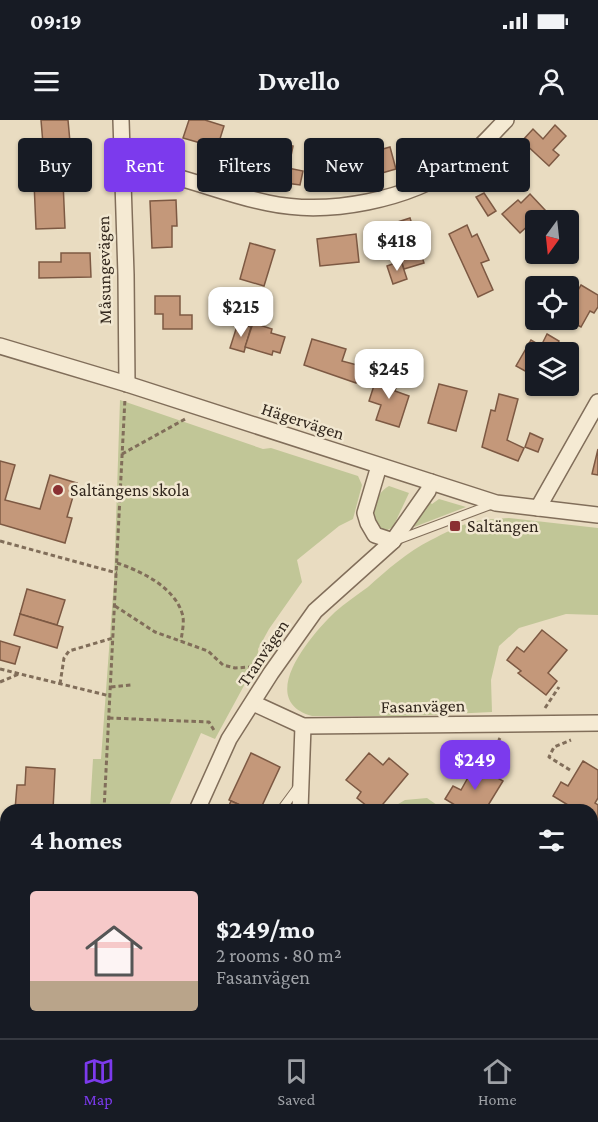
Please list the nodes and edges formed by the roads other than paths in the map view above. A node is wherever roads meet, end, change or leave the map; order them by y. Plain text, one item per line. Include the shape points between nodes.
1 (121, 120) edge
2 (506, 120) edge
3 (121, 138) edge
4 (185, 180) edge
5 (123, 192) edge
6 (0, 346) edge
7 (126, 390) junction
8 (598, 402) edge
9 (379, 466) junction
10 (431, 482) junction
11 (496, 503) junction
12 (538, 508) junction
13 (598, 515) edge
14 (393, 541) junction
15 (253, 703) junction
16 (591, 723) edge
17 (303, 726) junction
18 (301, 783) junction
19 (200, 804) edge
20 (285, 804) edge
21 (300, 804) edge

1 - 3 street, Måsungevägen
2 - 4 street via 460,163 434,180 368,202 318,207 269,204
5 - 7 street, Måsungevägen
6 - 7 street, Hägervägen
7 - 9 street, Hägervägen
8 - 12 street
9 - 10 street, Hägervägen
9 - 14 street via 365,513 375,535
10 - 11 street, Hägervägen
10 - 14 street, Tranvägen
11 - 12 street, Hägervägen
11 - 14 lane, Tranvägen
12 - 13 street, Hägervägen
14 - 15 street, Tranvägen via 315,611
15 - 17 street, Fasanvägen
15 - 19 street, Tranvägen via 230,739
16 - 17 street, Fasanvägen
17 - 18 street
18 - 20 lane
18 - 21 street

